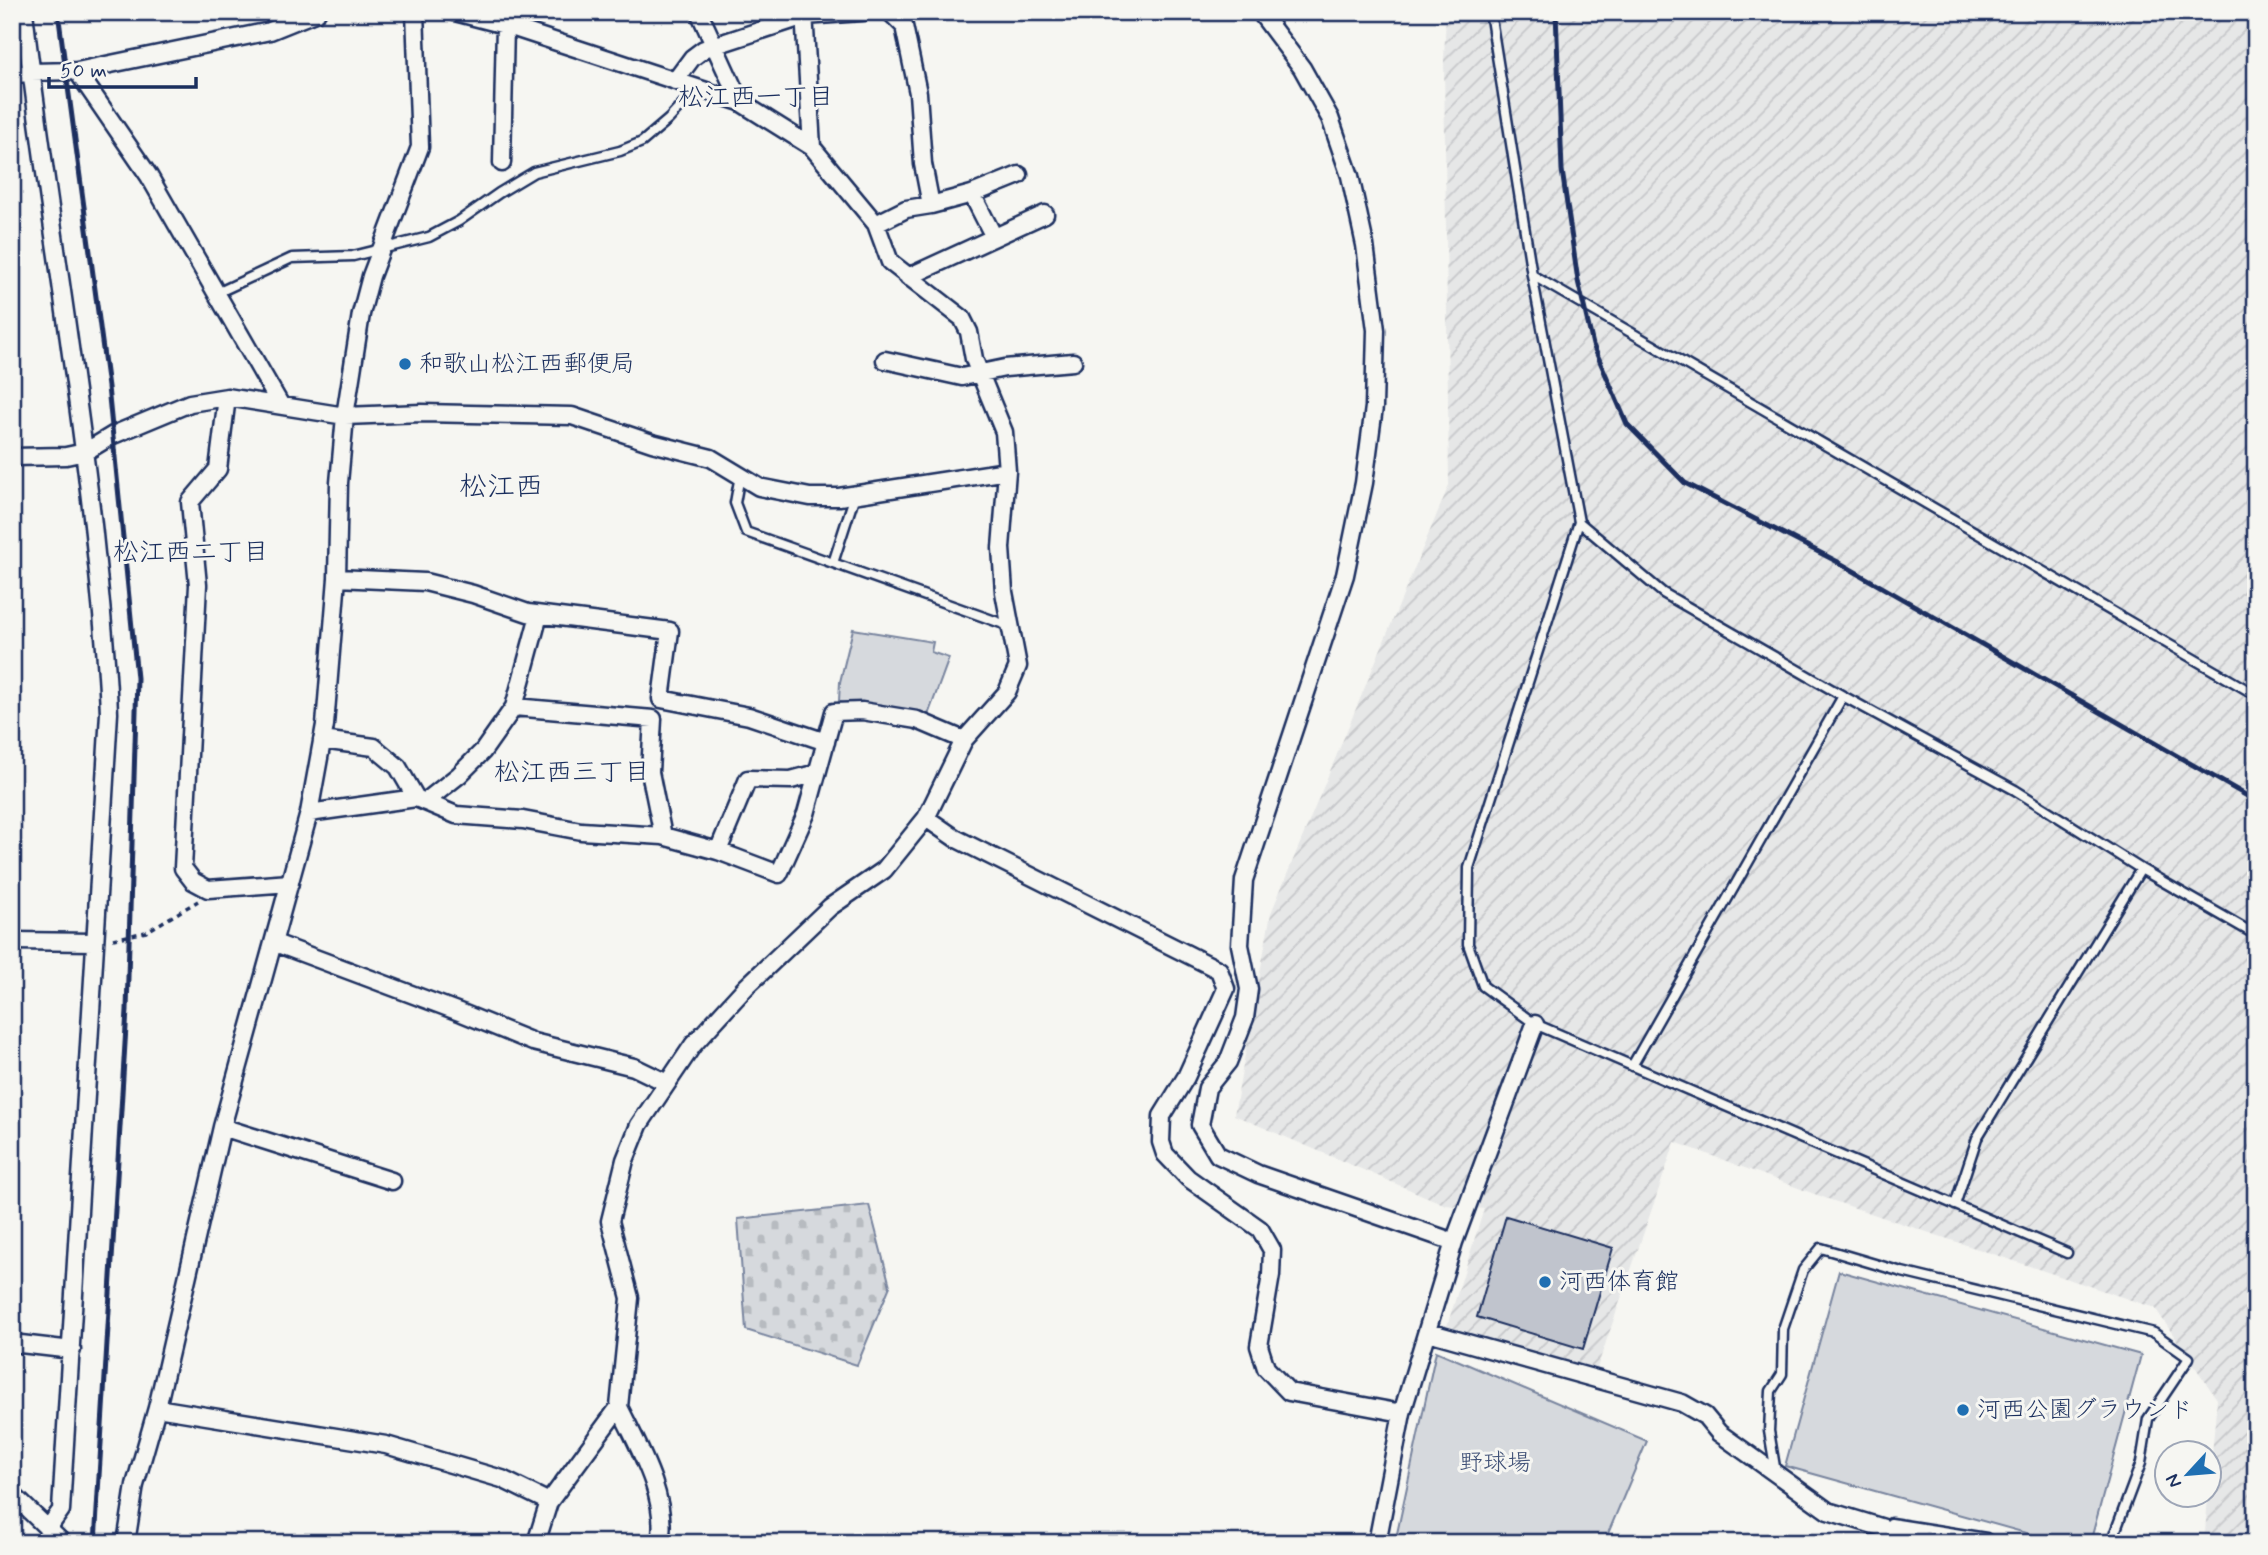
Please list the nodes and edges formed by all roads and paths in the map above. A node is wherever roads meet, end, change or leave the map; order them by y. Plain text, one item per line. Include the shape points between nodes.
1 (24, 12) edge
2 (317, 12) edge
3 (415, 12) edge
4 (455, 12) edge
5 (699, 12) edge
6 (862, 12) edge
7 (890, 12) edge
8 (1260, 12) edge
9 (1490, 12) edge
10 (804, 14) edge
11 (505, 25) junction
12 (714, 45) junction
13 (78, 71) junction
14 (31, 72) junction
15 (12, 75) edge
16 (676, 81) junction
17 (697, 88) junction
18 (740, 102) junction
19 (812, 147) junction
20 (502, 163) dead end
21 (1019, 175) dead end
22 (972, 194) junction
23 (931, 205) junction
24 (1045, 214) dead end
25 (876, 224) junction
26 (994, 237) junction
27 (382, 249) junction
28 (1532, 275) junction
29 (908, 277) junction
30 (218, 293) junction
31 (885, 360) dead end
32 (1073, 362) dead end
33 (981, 375) junction
34 (227, 397) junction
35 (279, 404) junction
36 (345, 415) junction
37 (85, 452) junction
38 (12, 457) edge
39 (1007, 471) junction
40 (740, 475) junction
41 (855, 495) junction
42 (1579, 522) junction
43 (834, 563) junction
44 (337, 578) junction
45 (540, 615) junction
46 (1012, 627) junction
47 (2256, 695) edge
48 (1843, 696) junction
49 (514, 707) junction
50 (322, 740) junction
51 (964, 740) junction
52 (826, 742) junction
53 (817, 773) junction
54 (421, 800) junction
55 (309, 813) junction
56 (926, 818) junction
57 (663, 836) junction
58 (718, 851) junction
59 (2141, 869) junction
60 (290, 883) junction
61 (208, 889) junction
62 (2256, 935) edge
63 (12, 942) edge
64 (94, 942) junction
65 (275, 943) junction
66 (1535, 1024) junction
67 (1632, 1066) junction
68 (1186, 1077) junction
69 (667, 1083) junction
70 (1207, 1088) junction
71 (222, 1127) junction
72 (393, 1181) dead end
73 (1955, 1205) junction
74 (1454, 1242) junction
75 (2067, 1253) dead end
76 (1428, 1332) junction
77 (12, 1343) edge
78 (72, 1350) junction
79 (619, 1407) junction
80 (158, 1408) junction
81 (1402, 1413) junction
82 (1776, 1475) junction
83 (12, 1494) edge
84 (549, 1502) junction
85 (1849, 1517) junction
86 (49, 1527) junction
87 (63, 1543) edge
88 (126, 1543) edge
89 (536, 1543) edge
90 (660, 1543) edge
91 (1377, 1543) edge
92 (1933, 1543) edge
93 (1994, 1543) edge
94 (2111, 1543) edge

1 - 14 street
2 - 13 street via 270,31
3 - 27 street via 420,147
4 - 11 street
5 - 12 street
6 - 10 street
7 - 23 street via 904,26
8 - 70 street via 1330,118 1350,176 1376,330 1374,407 1345,575 1244,880 1240,945 1249,989 1245,1018 1228,1062
9 - 28 lane
10 - 12 street
10 - 19 street
11 - 16 street
11 - 20 street
12 - 16 street via 692,58
12 - 18 street
13 - 14 street
13 - 30 street via 149,176
14 - 15 street
14 - 37 street
16 - 17 street
17 - 18 street
17 - 27 lane via 642,142 534,172 429,237
18 - 19 street
19 - 25 street
21 - 22 street
22 - 23 street
22 - 26 street
23 - 25 street via 906,209
24 - 26 street
25 - 29 street via 890,262
26 - 29 street
27 - 30 lane via 354,256 292,258
27 - 36 street via 361,314
28 - 42 lane
28 - 47 lane
29 - 33 street via 962,318
30 - 35 street
31 - 33 street via 962,377
32 - 33 street via 1005,368
33 - 39 street via 1004,432
34 - 35 street
34 - 37 street via 190,403 113,435
34 - 61 street via 218,469 190,502 198,585 183,868 193,881
35 - 36 street
36 - 40 street via 572,416 711,458
36 - 44 street
37 - 38 street
37 - 64 street via 109,713
39 - 41 street
39 - 46 street via 1001,548
40 - 41 street via 759,487 810,497
40 - 43 lane via 735,503 747,532
41 - 43 lane
42 - 48 lane via 1663,593
42 - 66 lane via 1469,868 1468,944 1483,986
43 - 46 lane
44 - 45 street via 425,582
44 - 50 street
45 - 49 street
45 - 52 street via 670,631 661,699 749,716
46 - 51 street via 1018,666 1007,692
48 - 59 lane via 2015,790
48 - 67 lane
49 - 54 street via 484,751
49 - 57 street via 653,719 650,772
50 - 54 street via 373,747 398,767
50 - 55 street
51 - 52 street via 917,720 862,711 834,712
51 - 56 street
52 - 53 street
53 - 58 street via 792,780 748,779
53 - 58 street via 806,814 779,874
54 - 55 street
54 - 57 street via 456,815
55 - 60 street
56 - 68 street via 955,838 1219,970 1226,989
56 - 69 street via 884,870 830,907 746,987 693,1045
57 - 58 street
59 - 62 lane
59 - 73 lane via 1977,1138
60 - 61 street
60 - 65 street
61 - 64 path via 196,903 146,932
63 - 64 street
64 - 78 street
65 - 69 street via 533,1042 634,1067
65 - 71 street
66 - 67 lane
66 - 74 street
67 - 73 lane
68 - 70 street
68 - 81 street via 1162,1116 1161,1142 1165,1154 1188,1178 1260,1229 1272,1250 1259,1346 1266,1368 1289,1392
69 - 79 street via 639,1125 610,1221 630,1298
70 - 74 street via 1200,1125 1218,1155 1258,1174
71 - 72 street
71 - 80 street
73 - 75 lane
74 - 76 street
76 - 81 street
76 - 82 street via 1682,1403 1705,1416 1718,1433
77 - 78 street
78 - 86 street via 61,1510
79 - 84 street
79 - 90 street via 658,1494 663,1529
80 - 84 street via 386,1445 502,1479
80 - 88 street via 135,1485
81 - 91 street
82 - 85 street via 1828,1511
82 - 94 lane via 1769,1431 1771,1391 1782,1374 1783,1329 1802,1270 1821,1248 2154,1333 2189,1358 2148,1419 2141,1463
83 - 86 street
84 - 89 street
85 - 92 street
85 - 93 lane via 1986,1538
86 - 87 street

